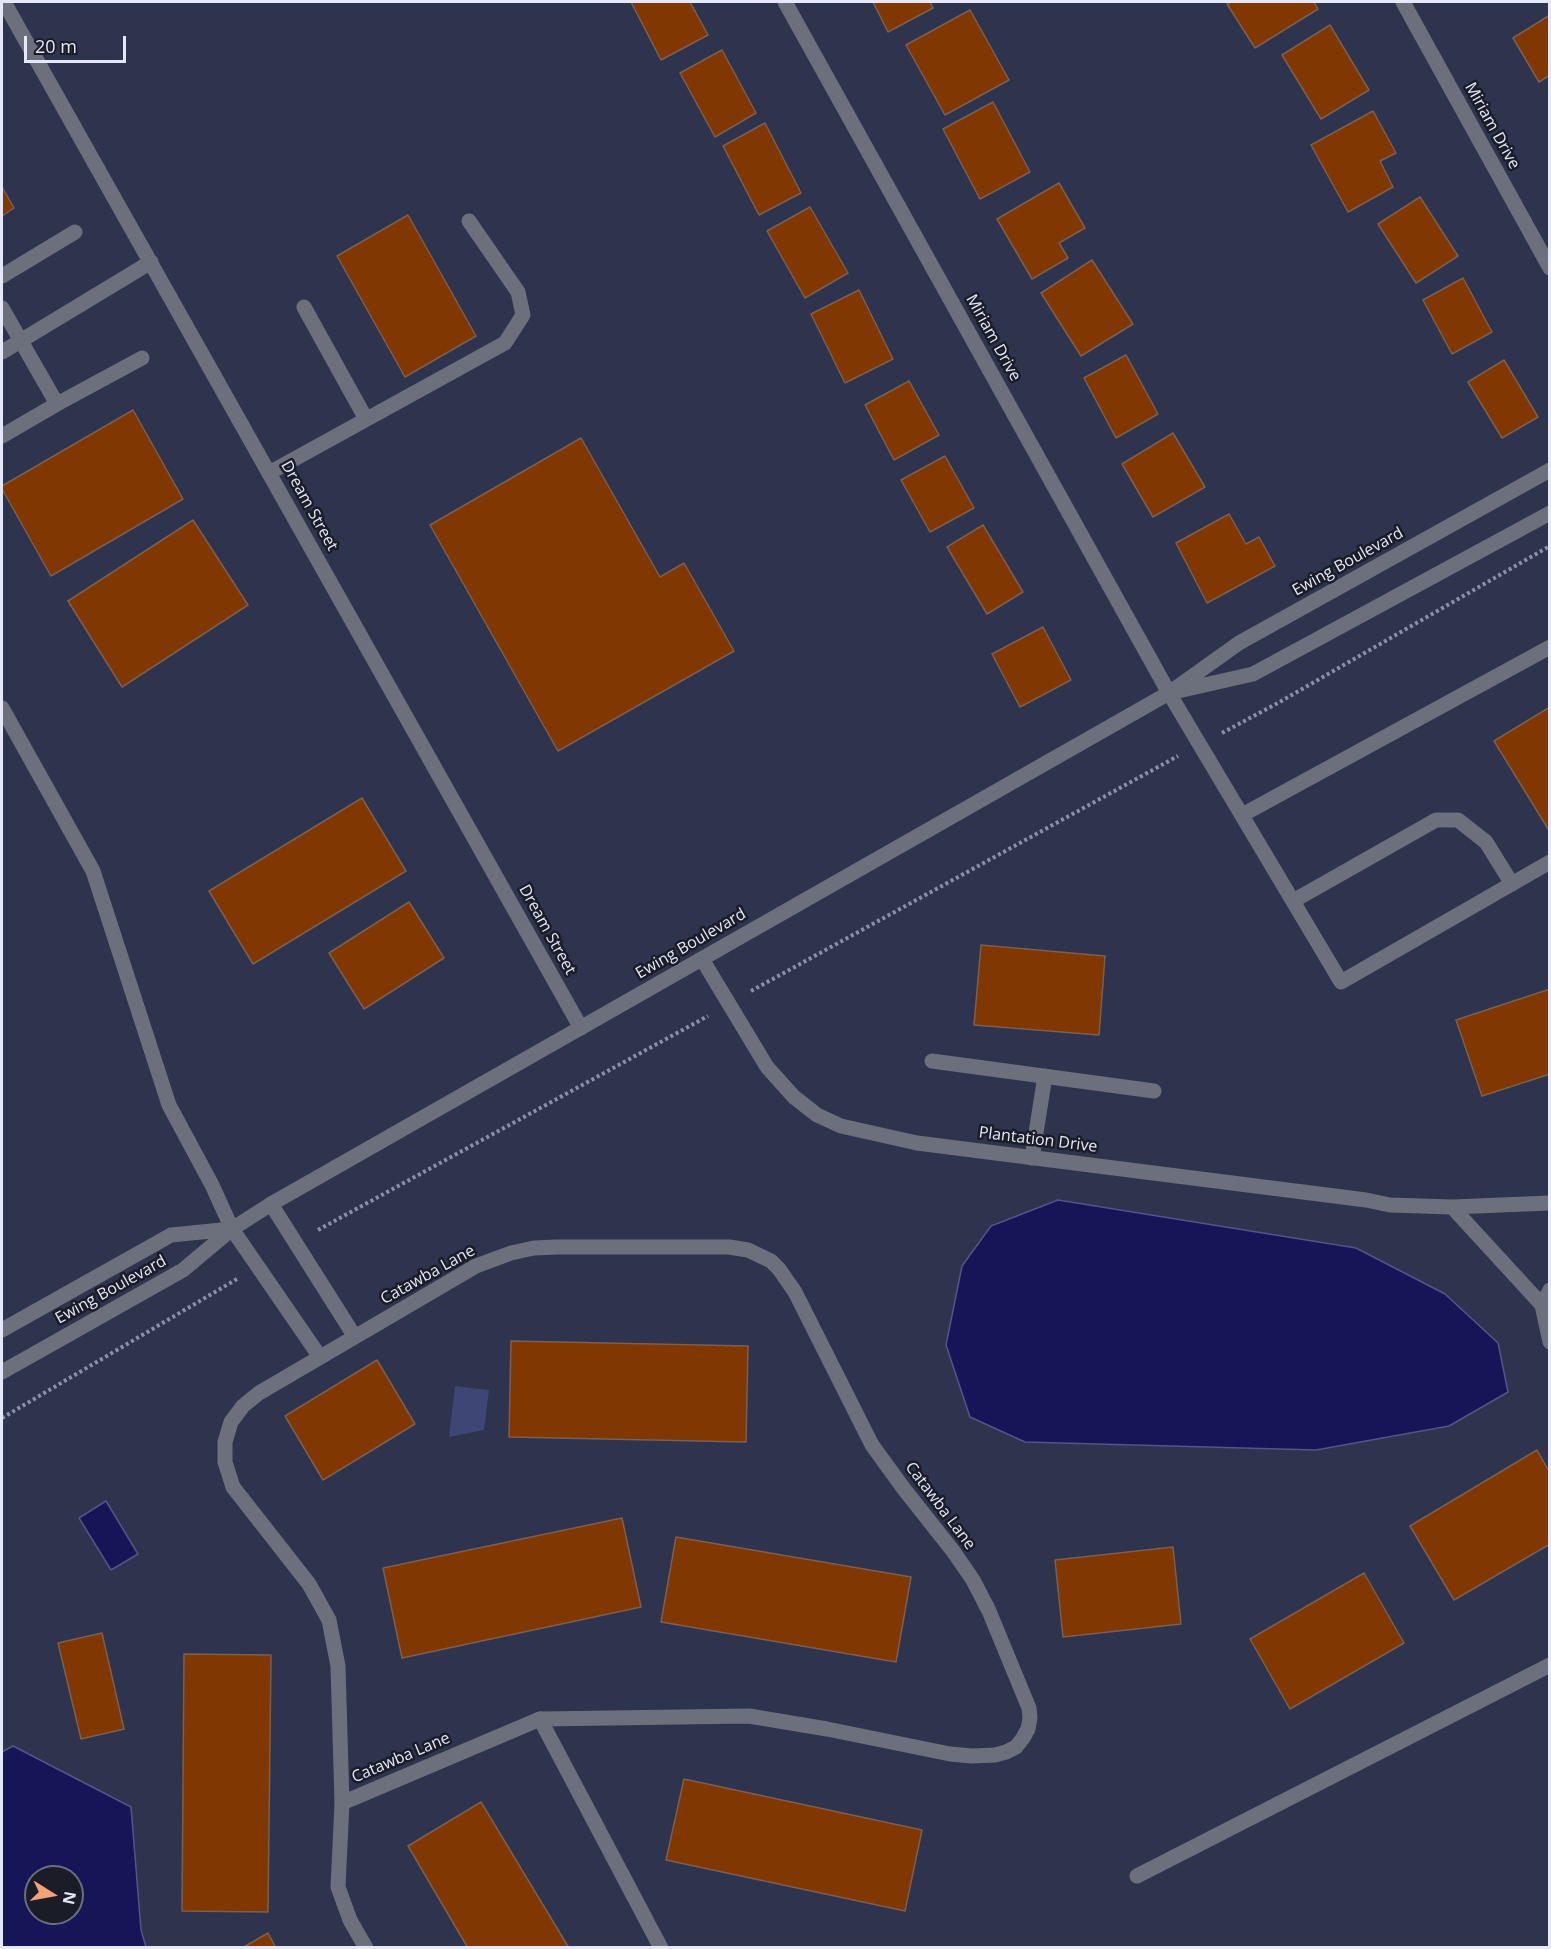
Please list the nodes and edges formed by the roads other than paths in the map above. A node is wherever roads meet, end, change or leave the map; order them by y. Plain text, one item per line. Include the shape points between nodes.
1 (4, 2) edge
2 (785, 2) edge
3 (1403, 2) edge
4 (469, 221) dead end
5 (75, 232) dead end
6 (151, 262) junction
7 (1550, 268) edge
8 (2, 276) edge
9 (304, 307) dead end
10 (2, 308) edge
11 (20, 341) junction
12 (2, 352) edge
13 (142, 358) dead end
14 (57, 404) junction
15 (366, 419) junction
16 (2, 436) edge
17 (1550, 470) edge
18 (269, 473) junction
19 (1550, 513) edge
20 (1550, 647) edge
21 (1169, 693) junction
22 (2, 708) edge
23 (1242, 815) junction
24 (1550, 862) edge
25 (1512, 884) junction
26 (1293, 901) junction
27 (702, 959) junction
28 (581, 1028) junction
29 (932, 1060) dead end
30 (1045, 1076) junction
31 (1154, 1091) dead end
32 (1032, 1158) junction
33 (1550, 1203) edge
34 (272, 1204) junction
35 (1452, 1206) junction
36 (232, 1229) junction
37 (1550, 1290) edge
38 (1542, 1305) junction
39 (2, 1330) edge
40 (355, 1336) junction
41 (1550, 1341) edge
42 (320, 1357) junction
43 (2, 1372) edge
44 (1550, 1665) edge
45 (540, 1719) junction
46 (342, 1803) junction
47 (1137, 1876) dead end
48 (366, 1947) edge
49 (662, 1947) edge

1 - 6 street, Dream Street
2 - 21 street, Miriam Drive
3 - 7 street, Miriam Drive
4 - 15 street via 518,292 523,315 505,343
5 - 8 street
6 - 11 street
6 - 18 street, Dream Street
9 - 15 street
10 - 11 street
11 - 12 street
11 - 14 street
13 - 14 street
14 - 16 street
15 - 18 street
17 - 21 street, Ewing Boulevard via 1239,643
18 - 28 street, Dream Street
19 - 21 street, Ewing Boulevard via 1253,674
20 - 23 street
21 - 23 street, Miriam Drive
21 - 27 street, Ewing Boulevard
22 - 36 street via 93,871 169,1105
23 - 26 street, Miriam Drive
24 - 25 street
25 - 26 street via 1486,842 1458,820 1436,820
25 - 26 street, Miriam Drive via 1341,982
27 - 28 street, Ewing Boulevard
27 - 32 street, Plantation Drive via 767,1067 794,1097 817,1114 841,1126 917,1143
28 - 34 street, Ewing Boulevard
29 - 30 street
30 - 31 street
30 - 32 street
32 - 35 street, Plantation Drive via 1390,1205
33 - 35 street, Plantation Drive
34 - 36 street, Ewing Boulevard
34 - 40 street
35 - 38 street
36 - 39 street, Ewing Boulevard via 171,1235
36 - 42 street
36 - 43 street, Ewing Boulevard via 183,1270
37 - 38 street
38 - 41 street
40 - 42 street, Catawba Lane
40 - 45 street, Catawba Lane via 476,1266 534,1248 729,1247 748,1250 771,1261 795,1292 872,1445 973,1580 1030,1718 1016,1747 995,1755 972,1756 749,1716
42 - 46 street, Catawba Lane via 243,1406 231,1422 225,1462 233,1487 309,1584 328,1620 338,1666
44 - 47 street
45 - 46 street, Catawba Lane
45 - 49 street
46 - 48 street, Catawba Lane via 338,1887 350,1920

